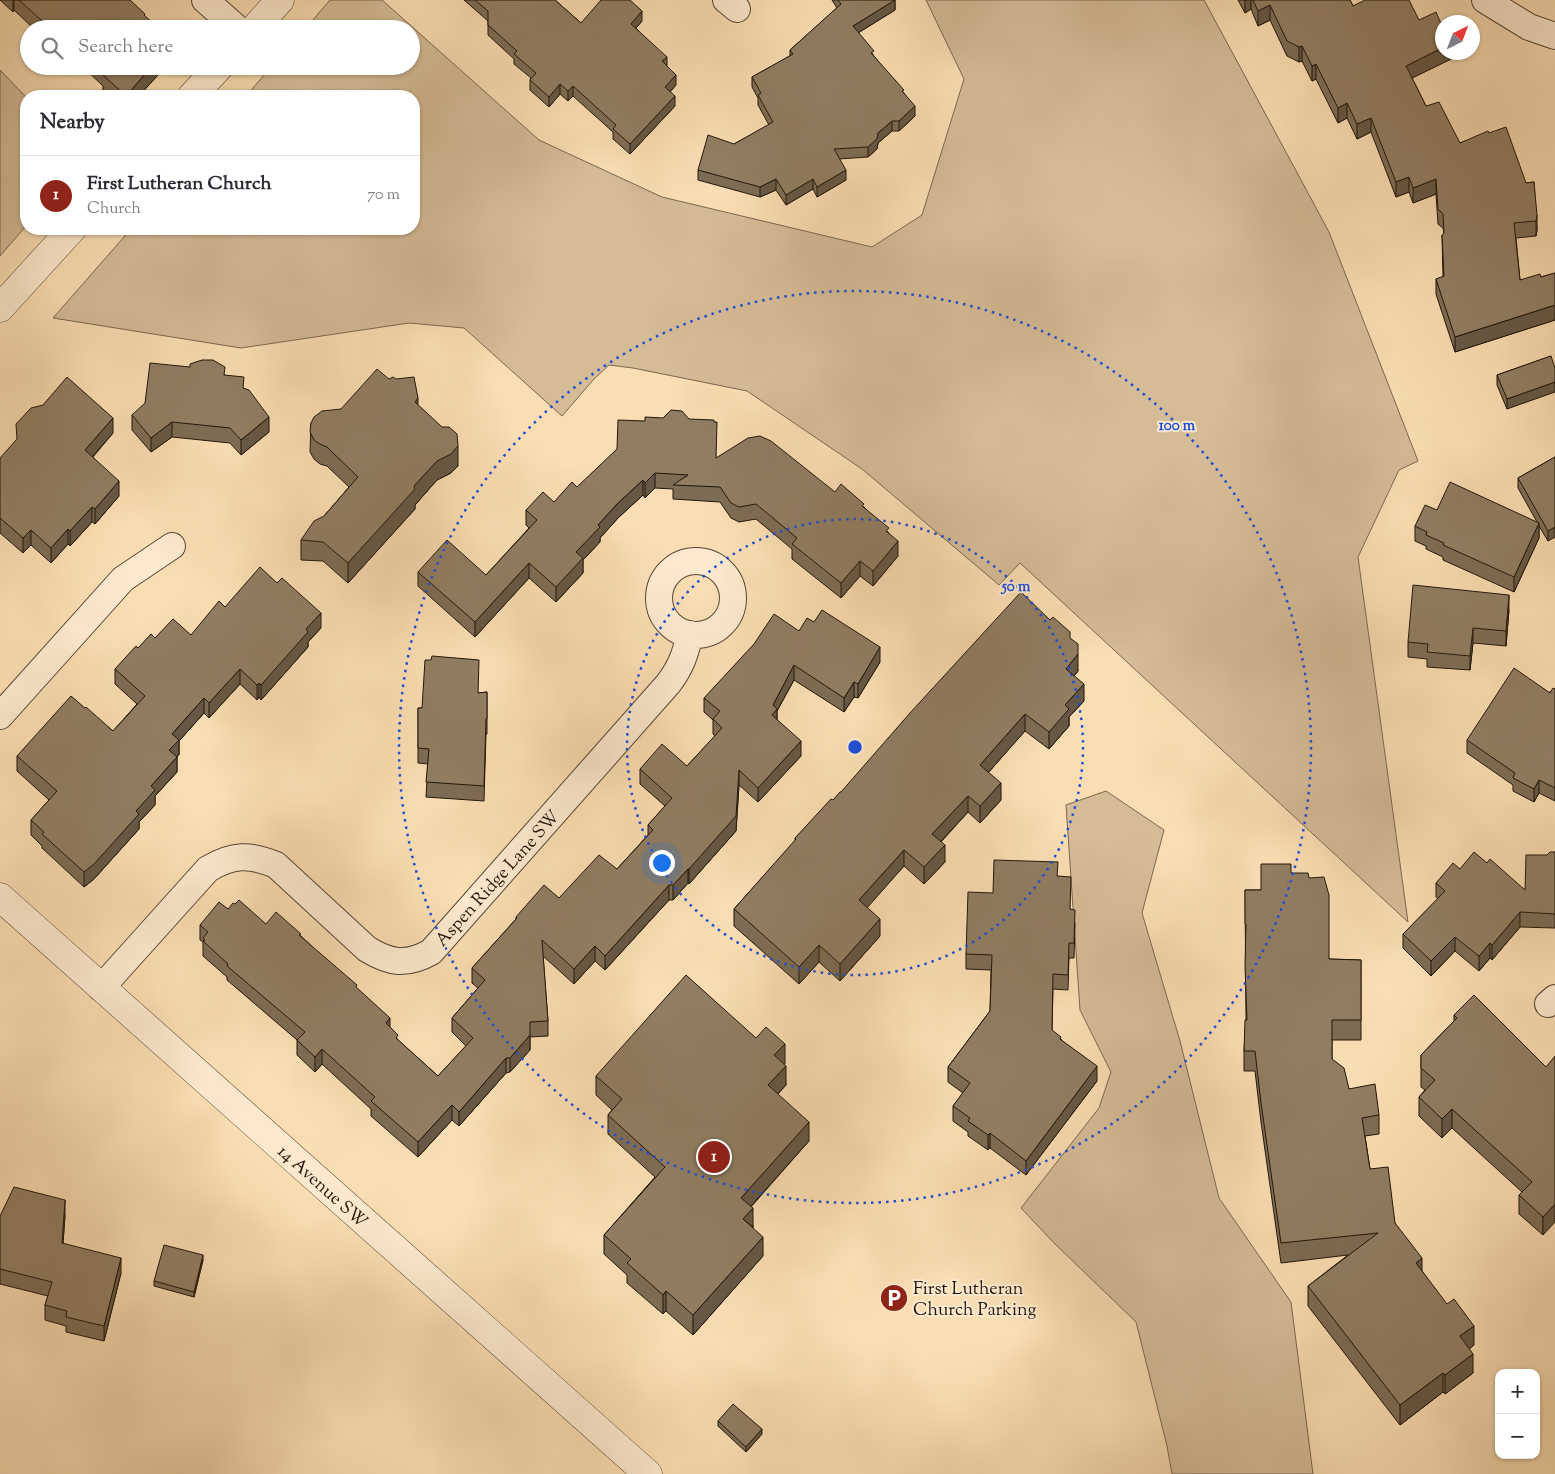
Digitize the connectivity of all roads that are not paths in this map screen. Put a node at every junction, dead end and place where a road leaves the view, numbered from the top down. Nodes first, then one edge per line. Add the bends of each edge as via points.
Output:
1 (206, 0) edge
2 (280, 0) edge
3 (1485, 0) edge
4 (228, 20) edge
5 (262, 20) edge
6 (1555, 36) edge
7 (212, 75) edge
8 (198, 90) edge
9 (67, 235) edge
10 (0, 308) edge
11 (172, 546) dead end
12 (690, 634) dead end
13 (0, 716) edge
14 (0, 897) edge
15 (101, 988) junction
16 (648, 1474) edge

1 - 4 street
2 - 5 street
3 - 6 street via 1529,27
7 - 8 street
9 - 10 street
11 - 13 street via 123,579
12 - 15 street, Aspen Ridge Lane SW via 685,656 668,684 431,952 408,961 379,957 276,865 247,856 220,862 208,869
14 - 15 street, 14 Avenue SW
15 - 16 street, 14 Avenue SW

